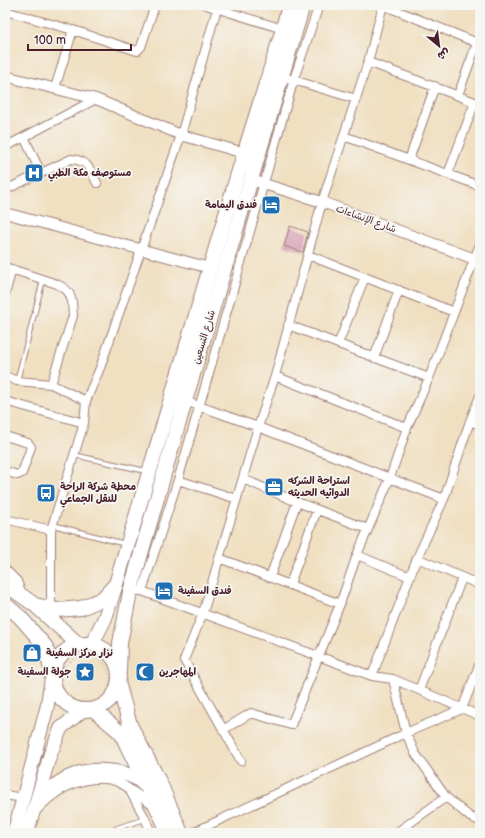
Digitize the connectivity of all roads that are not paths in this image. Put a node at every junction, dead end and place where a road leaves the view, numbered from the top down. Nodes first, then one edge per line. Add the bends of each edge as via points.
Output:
1 (156, 5) edge
2 (206, 5) edge
3 (289, 5) edge
4 (303, 5) edge
5 (319, 5) edge
6 (383, 5) edge
7 (218, 7) edge
8 (5, 11) edge
9 (283, 29) junction
10 (73, 30) junction
11 (478, 43) edge
12 (368, 62) junction
13 (5, 76) edge
14 (288, 78) junction
15 (435, 86) junction
16 (55, 88) junction
17 (458, 95) junction
18 (96, 99) junction
19 (356, 99) junction
20 (478, 103) edge
21 (181, 135) junction
22 (344, 136) junction
23 (24, 137) junction
24 (5, 147) edge
25 (244, 153) junction
26 (409, 160) junction
27 (41, 173) junction
28 (448, 174) junction
29 (237, 177) junction
30 (257, 181) junction
31 (97, 183) dead end
32 (480, 186) edge
33 (5, 190) edge
34 (322, 202) junction
35 (5, 213) edge
36 (480, 244) edge
37 (142, 250) junction
38 (308, 255) junction
39 (477, 260) edge
40 (8, 268) edge
41 (210, 268) junction
42 (365, 277) junction
43 (43, 280) junction
44 (399, 290) junction
45 (5, 294) edge
46 (454, 312) junction
47 (288, 325) junction
48 (338, 344) junction
49 (374, 358) junction
50 (5, 376) edge
51 (274, 376) junction
52 (429, 378) junction
53 (18, 380) junction
54 (51, 384) junction
55 (480, 396) edge
56 (5, 401) edge
57 (86, 401) junction
58 (185, 401) junction
59 (200, 405) junction
60 (470, 421) junction
61 (84, 423) junction
62 (480, 425) edge
63 (258, 427) junction
64 (407, 428) junction
65 (5, 436) edge
66 (74, 455) junction
67 (5, 471) edge
68 (150, 471) junction
69 (390, 478) junction
70 (243, 479) junction
71 (178, 480) junction
72 (237, 499) junction
73 (444, 499) junction
74 (297, 502) junction
75 (317, 510) junction
76 (5, 519) edge
77 (52, 528) junction
78 (368, 529) junction
79 (128, 544) junction
80 (357, 555) junction
81 (219, 558) junction
82 (417, 558) junction
83 (5, 569) edge
84 (270, 577) junction
85 (410, 577) junction
86 (462, 578) junction
87 (5, 584) edge
88 (116, 584) junction
89 (290, 584) junction
90 (480, 585) edge
91 (136, 591) junction
92 (29, 601) junction
93 (5, 604) edge
94 (340, 604) junction
95 (51, 609) junction
96 (203, 613) junction
97 (85, 644) junction
98 (318, 657) junction
99 (480, 662) edge
100 (52, 675) junction
101 (372, 676) junction
102 (119, 679) junction
103 (393, 679) junction
104 (419, 690) junction
105 (93, 706) junction
106 (462, 709) junction
107 (480, 716) edge
108 (223, 730) junction
109 (406, 733) junction
110 (241, 761) dead end
111 (147, 787) junction
112 (129, 790) junction
113 (5, 795) edge
114 (446, 797) junction
115 (22, 798) junction
116 (38, 799) junction
117 (157, 808) junction
118 (32, 816) junction
119 (145, 818) junction
120 (480, 821) edge
121 (14, 833) edge
122 (27, 833) edge
123 (110, 833) edge
124 (151, 833) edge
125 (169, 833) edge
126 (181, 833) edge
127 (192, 833) edge
128 (396, 833) edge

1 - 10 street via 141,47 137,51
2 - 7 street
3 - 9 highway, شارع التسعين
4 - 14 highway, شارع التسعين
5 - 14 street
6 - 11 street
6 - 12 street
7 - 9 street
7 - 21 street
8 - 10 street
9 - 25 highway, شارع التسعين
10 - 16 street
11 - 17 street
12 - 15 street
12 - 19 street
13 - 16 street
14 - 19 street
14 - 30 highway, شارع التسعين
15 - 17 street
15 - 26 street
16 - 18 street
17 - 20 street
18 - 21 street
18 - 23 street
19 - 22 street
20 - 28 street
21 - 25 street
21 - 37 street
22 - 26 street
22 - 34 street
23 - 24 street
23 - 27 street
25 - 29 highway, شارع التسعين
26 - 28 street
27 - 31 street via 71,159 79,160 86,163
27 - 33 street
28 - 32 street
29 - 30 highway
29 - 41 highway, شارع التسعين
30 - 34 street, شارع الإنشاءات
30 - 58 highway, شارع التسعين
30 - 59 street
34 - 38 street
34 - 39 street, شارع الإنشاءات
35 - 37 street
36 - 39 street
37 - 41 street
37 - 57 street
38 - 42 street
38 - 47 street
39 - 46 street
40 - 43 street
40 - 45 street
41 - 68 highway, شارع التسعين
42 - 44 street
42 - 48 street
43 - 53 lane
43 - 54 street via 64,288 69,294 73,316
44 - 46 street
44 - 49 street
46 - 52 street
47 - 48 street
47 - 51 street
48 - 49 street
49 - 52 street
50 - 53 street
51 - 63 street
51 - 64 street
52 - 64 street
53 - 54 street
54 - 57 street
55 - 60 street
56 - 61 street
57 - 61 street
58 - 59 street
58 - 91 highway, شارع التسعين
59 - 63 street
59 - 71 street
60 - 62 street
60 - 73 street
61 - 66 street
63 - 69 street
63 - 70 street
64 - 69 street
65 - 67 street via 28,443 31,447 20,475
66 - 68 lane
66 - 77 street
68 - 79 highway, شارع التسعين
69 - 73 street
69 - 78 street
70 - 72 street
70 - 74 street
71 - 72 street
71 - 91 street
72 - 81 street
73 - 82 street
74 - 75 street
74 - 84 street
75 - 78 street
75 - 89 street
76 - 77 street
77 - 79 lane
77 - 95 street
78 - 80 street
79 - 88 highway, شارع التسعين
80 - 85 street
80 - 94 street
81 - 84 street
81 - 96 street
82 - 85 street
82 - 86 street
83 - 92 street via 17,581
84 - 89 street
85 - 101 street
86 - 90 street
86 - 104 street
87 - 92 highway
88 - 95 highway via 102,599 81,608
88 - 97 highway, شارع التسعين via 105,618
89 - 94 street
91 - 96 street
91 - 102 highway, شارع التسعين via 120,643
92 - 95 highway
92 - 97 highway
93 - 100 highway via 20,616 46,647
94 - 98 street
96 - 98 street
96 - 108 street via 184,660
97 - 100 highway via 65,651 56,662
97 - 102 highway via 102,647 110,653 116,662
98 - 101 street
98 - 108 street via 291,725 251,713
99 - 106 street
100 - 105 highway via 54,688 60,699 70,707
100 - 115 main road via 48,707
101 - 103 street
102 - 105 highway via 113,698 104,705
102 - 126 highway via 130,725 160,783
103 - 104 street
103 - 109 street
104 - 106 street
105 - 111 highway via 121,733
105 - 116 main road via 61,728 50,755
106 - 107 street
106 - 109 street
108 - 110 street
109 - 114 street via 416,753
109 - 127 street
111 - 116 highway via 136,778 122,773 89,772 63,780
111 - 117 highway
112 - 117 street
112 - 118 street via 117,782 99,779 79,783 50,797
112 - 119 street
113 - 115 street
114 - 120 street via 470,817
114 - 128 street
115 - 121 main road
116 - 118 main road
117 - 125 highway
118 - 122 main road
119 - 123 lane
119 - 124 street

